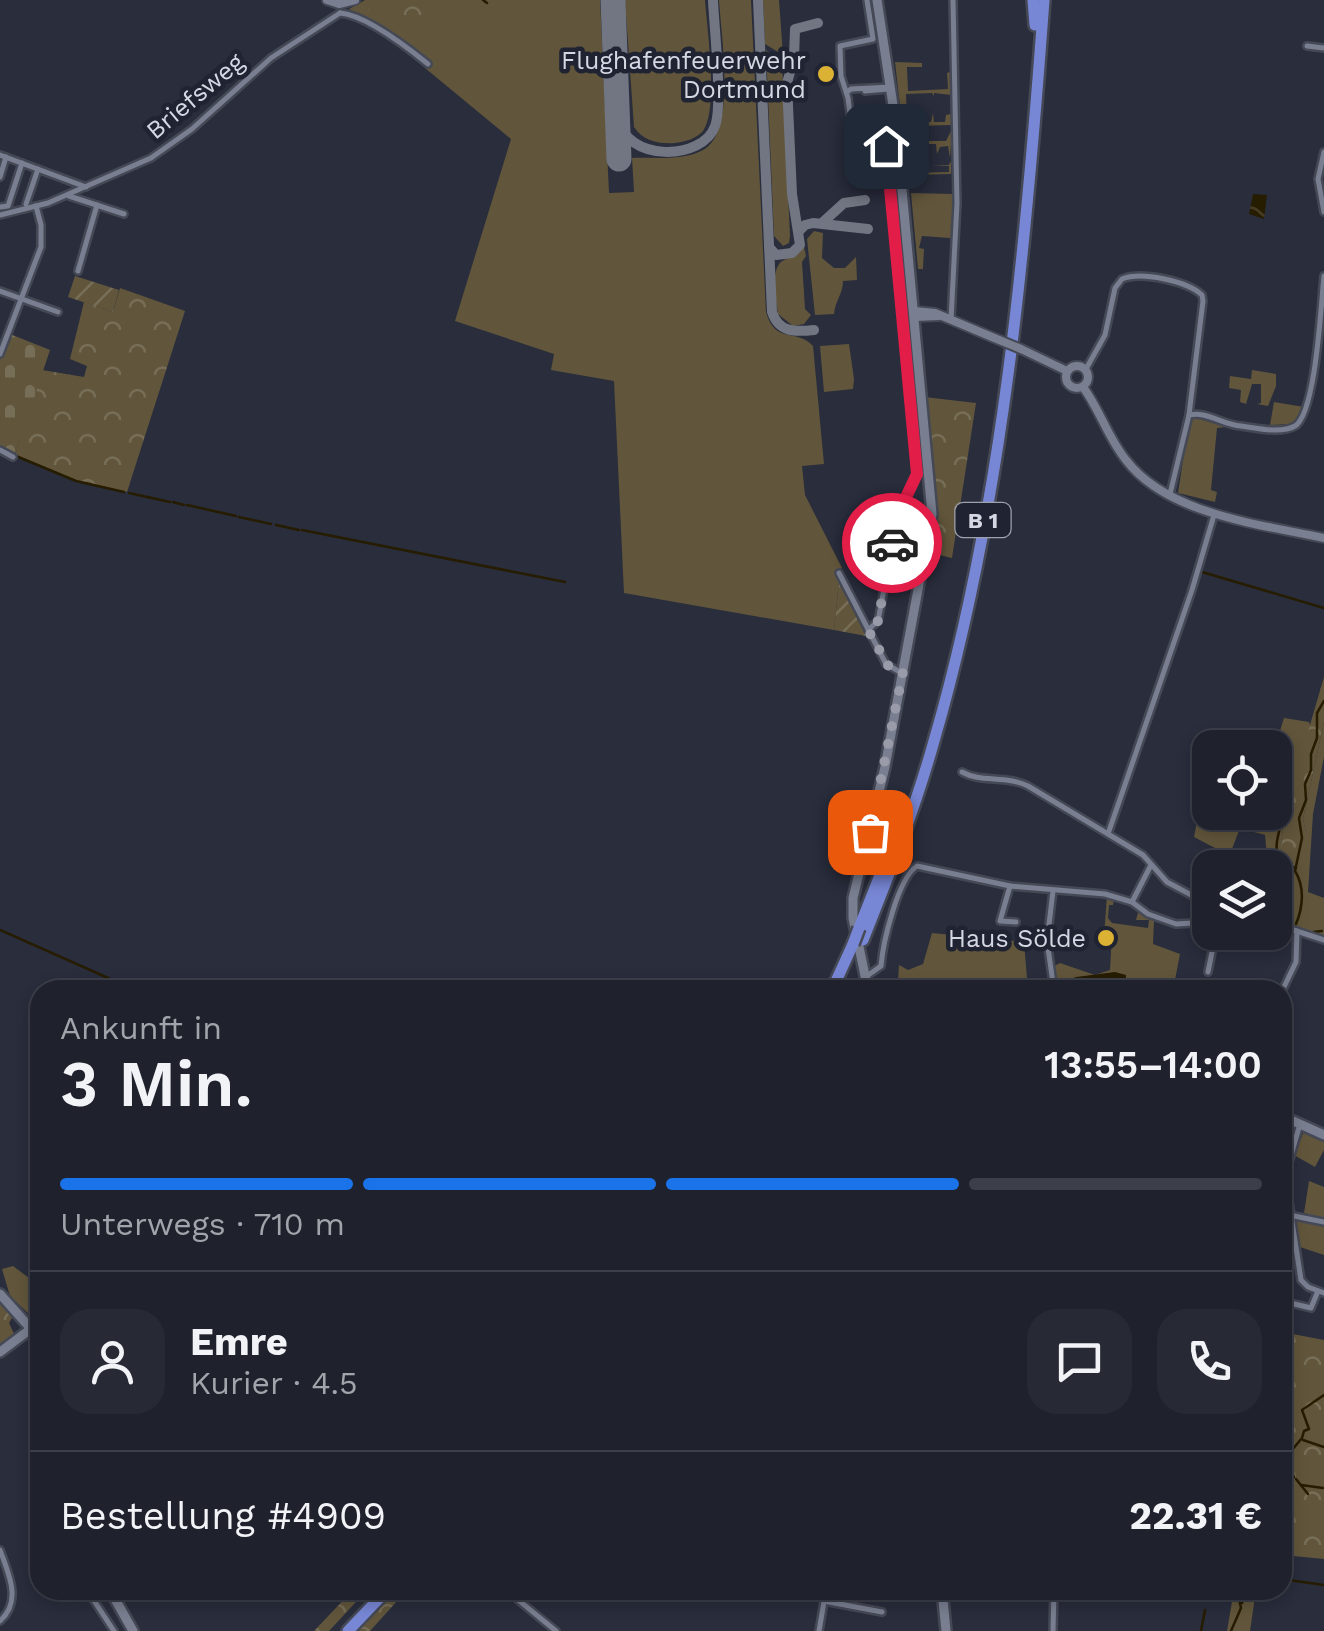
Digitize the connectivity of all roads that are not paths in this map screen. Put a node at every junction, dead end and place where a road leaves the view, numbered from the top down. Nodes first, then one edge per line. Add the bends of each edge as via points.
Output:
1 (327, 0) edge
2 (354, 0) edge
3 (867, 0) edge
4 (877, 0) edge
5 (952, 0) edge
6 (1038, 0) edge
7 (340, 8) junction
8 (1307, 46) dead end
9 (1324, 48) edge
10 (425, 62) dead end
11 (891, 87) junction
12 (846, 92) junction
13 (854, 148) junction
14 (1324, 152) edge
15 (3, 156) edge
16 (888, 160) junction
17 (22, 163) junction
18 (38, 168) junction
19 (0, 177) edge
20 (83, 189) junction
21 (66, 196) junction
22 (84, 200) junction
23 (1323, 203) edge
24 (26, 204) dead end
25 (97, 205) junction
26 (36, 206) junction
27 (0, 207) edge
28 (1324, 212) edge
29 (124, 214) dead end
30 (0, 216) edge
31 (78, 271) dead end
32 (1324, 276) edge
33 (0, 290) edge
34 (21, 298) junction
35 (58, 312) dead end
36 (915, 314) junction
37 (934, 317) junction
38 (950, 320) junction
39 (916, 334) junction
40 (0, 354) edge
41 (1086, 369) junction
42 (1067, 372) junction
43 (1083, 387) junction
44 (1189, 415) junction
45 (0, 450) edge
46 (13, 457) dead end
47 (1169, 496) junction
48 (1214, 512) junction
49 (1324, 538) edge
50 (839, 573) dead end
51 (868, 630) junction
52 (903, 672) junction
53 (962, 772) dead end
54 (1108, 834) junction
55 (1151, 864) junction
56 (1010, 886) junction
57 (1053, 891) junction
58 (1192, 895) edge
59 (1132, 902) junction
60 (1016, 922) dead end
61 (1192, 923) edge
62 (1292, 929) edge
63 (1297, 931) junction
64 (1324, 940) edge
65 (857, 942) junction
66 (1212, 950) edge
67 (1208, 972) dead end
68 (865, 978) joint
69 (840, 980) edge
70 (1053, 980) edge
71 (1288, 980) edge
72 (1292, 1119) edge
73 (1300, 1122) junction
74 (1324, 1135) edge
75 (1292, 1151) edge
76 (1292, 1216) edge
77 (1324, 1222) edge
78 (1292, 1232) edge
79 (1321, 1292) edge
80 (0, 1294) edge
81 (1292, 1304) edge
82 (30, 1320) edge
83 (30, 1330) edge
84 (0, 1352) edge
85 (0, 1550) edge
86 (93, 1600) edge
87 (116, 1600) edge
88 (368, 1600) edge
89 (377, 1600) edge
90 (518, 1600) edge
91 (943, 1600) edge
92 (1054, 1600) edge
93 (824, 1601) joint
94 (882, 1612) dead end
95 (0, 1622) edge
96 (112, 1630) edge
97 (133, 1631) edge
98 (339, 1631) edge
99 (348, 1631) edge
100 (556, 1631) edge
101 (818, 1631) edge
102 (946, 1631) edge
103 (1053, 1631) edge

1 - 7 street
2 - 7 street
3 - 12 street via 874,39 838,48
4 - 11 main road
5 - 38 street via 957,203
6 - 65 highway, B 1 via 1012,270 972,546 923,755
6 - 65 highway, B 1 via 1014,312 971,585 920,790
7 - 10 street
7 - 20 street, Briefsweg via 167,147
8 - 9 street
11 - 12 street
11 - 36 main road
12 - 13 street
13 - 16 street via 886,146
13 - 16 street via 856,163
14 - 23 street via 1318,179
15 - 17 street
15 - 19 street
16 - 51 street via 917,474 898,515 878,621
17 - 18 street
17 - 27 street via 7,208
18 - 20 street
18 - 24 street
20 - 21 street, Briefsweg
20 - 22 street
21 - 22 street
21 - 26 street, Briefsweg
22 - 25 street
23 - 28 street
25 - 29 street
25 - 31 street
26 - 30 street, Briefsweg
26 - 34 street via 40,247
32 - 44 street via 1301,421 1276,429
33 - 34 street
34 - 35 street
34 - 40 street
36 - 37 street
36 - 39 main road
37 - 38 street
37 - 39 street
38 - 42 street, bridge
39 - 52 main road via 932,502
41 - 42 street via 1076,365
41 - 43 street
41 - 44 street via 1105,335 1122,279 1190,286 1202,301
42 - 43 street via 1069,385
43 - 47 street via 1127,462
44 - 47 street
45 - 46 street
47 - 48 street
48 - 49 street
48 - 54 street
50 - 51 street
51 - 52 street via 889,667
52 - 68 main road via 853,898
53 - 54 street via 1016,780
54 - 55 street
55 - 58 street
55 - 59 street
56 - 57 street
56 - 60 street via 1000,921
56 - 68 street via 913,867 884,940 881,966
57 - 59 street
57 - 70 street via 1047,941
59 - 61 street via 1176,924
62 - 63 street
63 - 64 street
63 - 71 street
65 - 69 highway, B 1
66 - 67 street
72 - 73 main road
73 - 74 main road
73 - 75 street
76 - 77 street
78 - 79 street via 1300,1277
79 - 81 street via 1311,1308
80 - 82 main road
83 - 84 main road
85 - 95 street via 13,1600
86 - 96 street
87 - 97 main road
88 - 98 highway
89 - 99 highway
90 - 100 street
91 - 102 main road
92 - 103 street
93 - 94 street
93 - 101 street

